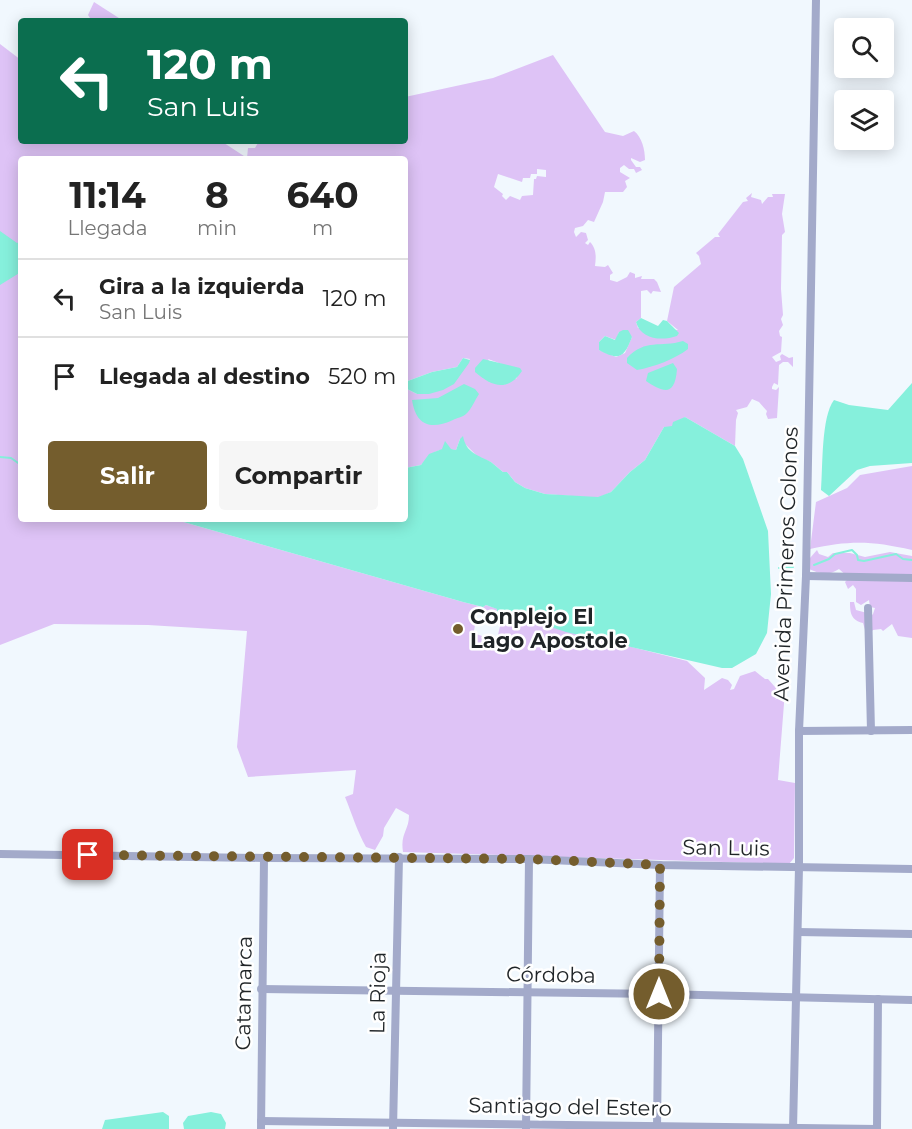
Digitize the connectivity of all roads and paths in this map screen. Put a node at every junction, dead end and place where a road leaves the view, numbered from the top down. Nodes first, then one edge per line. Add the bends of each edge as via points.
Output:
1 (816, 0) edge
2 (806, 576) junction
3 (912, 578) edge
4 (868, 608) dead end
5 (912, 730) edge
6 (799, 731) junction
7 (871, 731) junction
8 (0, 854) edge
9 (264, 858) junction
10 (399, 858) junction
11 (529, 859) junction
12 (660, 865) junction
13 (799, 867) junction
14 (912, 869) edge
15 (798, 932) junction
16 (912, 934) edge
17 (261, 989) junction
18 (396, 991) junction
19 (529, 992) junction
20 (659, 994) junction
21 (796, 997) junction
22 (878, 999) junction
23 (912, 1000) edge
24 (261, 1125) edge
25 (393, 1125) edge
26 (526, 1126) edge
27 (657, 1128) edge
28 (794, 1128) edge
29 (877, 1129) edge

1 - 2 street, Avenida Primeros Colonos
2 - 3 street
2 - 6 street, Avenida Primeros Colonos
4 - 7 street
5 - 7 street
6 - 7 street
6 - 13 street, Avenida Primeros Colonos
8 - 9 street, San Luis
9 - 10 street, San Luis
9 - 17 street, Catamarca
10 - 11 street, San Luis
10 - 18 street, La Rioja
11 - 12 street, San Luis
11 - 19 street
12 - 13 street, San Luis
12 - 20 street
13 - 14 street, San Luis
13 - 15 street, Avenida Primeros Colonos
15 - 16 street
15 - 21 street, Avenida Primeros Colonos
17 - 18 street, Córdoba
17 - 24 street, Catamarca
18 - 19 street, Córdoba
18 - 25 street, La Rioja
19 - 20 street, Córdoba
19 - 26 street
20 - 21 street, Córdoba
20 - 27 street
21 - 22 street, Córdoba
21 - 28 street, Avenida Primeros Colonos
22 - 23 street, Córdoba
22 - 29 street
24 - 25 street, Santiago del Estero
25 - 26 street, Santiago del Estero
26 - 27 street, Santiago del Estero
27 - 28 street, Santiago del Estero
28 - 29 street, Santiago del Estero

